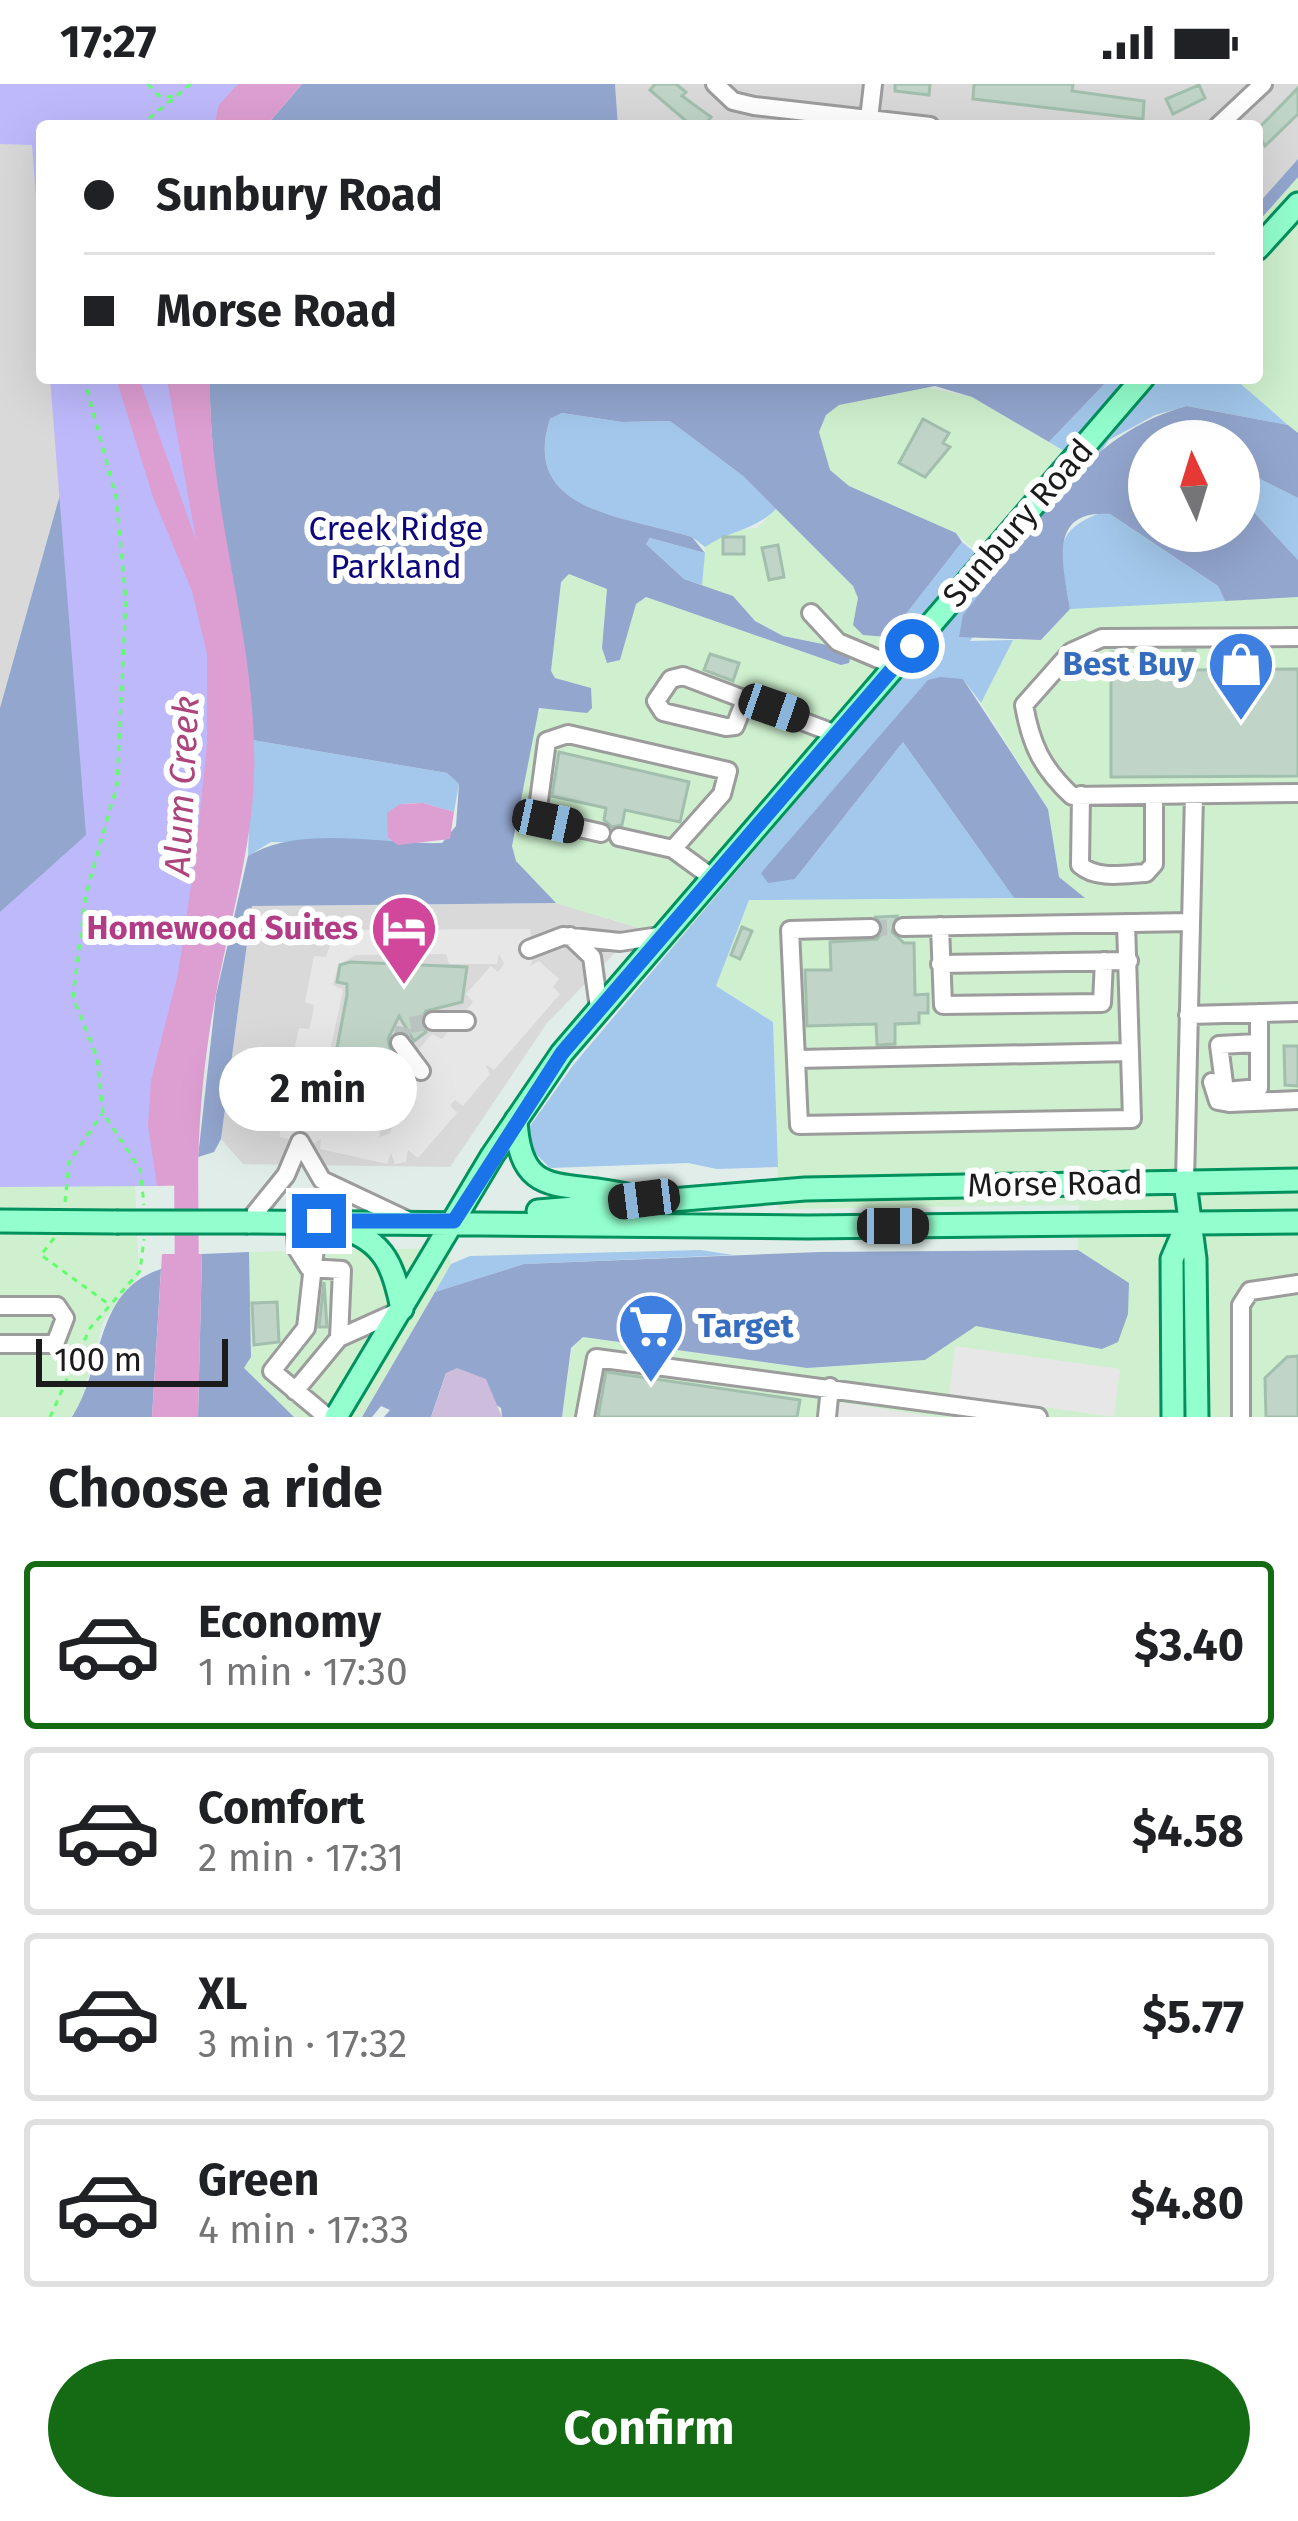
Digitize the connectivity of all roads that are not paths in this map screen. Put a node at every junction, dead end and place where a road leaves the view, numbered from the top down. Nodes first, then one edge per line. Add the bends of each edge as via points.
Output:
1 (715, 84) edge
2 (872, 84) edge
3 (1264, 84) edge
4 (868, 119) junction
5 (877, 120) edge
6 (1225, 120) edge
7 (1295, 213) edge
8 (1263, 242) edge
9 (1138, 384) edge
10 (811, 613) dead end
11 (1298, 637) edge
12 (895, 667) junction
13 (746, 698) junction
14 (836, 734) junction
15 (1298, 793) edge
16 (1081, 795) junction
17 (1154, 795) junction
18 (1194, 795) junction
19 (673, 849) junction
20 (710, 876) junction
21 (1126, 922) junction
22 (1191, 922) junction
23 (940, 926) junction
24 (903, 927) tunnel mouth
25 (871, 928) tunnel mouth
26 (570, 935) junction
27 (659, 936) junction
28 (529, 949) dead end
29 (1104, 961) junction
30 (1129, 961) junction
31 (940, 964) junction
32 (599, 1008) junction
33 (1298, 1012) edge
34 (1259, 1013) junction
35 (1188, 1015) junction
36 (433, 1021) tunnel mouth
37 (466, 1021) dead end
38 (400, 1043) dead end
39 (1257, 1043) junction
40 (1219, 1046) junction
41 (1130, 1052) junction
42 (796, 1059) junction
43 (421, 1071) dead end
44 (1298, 1100) edge
45 (516, 1120) junction
46 (1298, 1180) edge
47 (1185, 1182) junction
48 (644, 1199) junction
49 (0, 1221) edge
50 (319, 1221) junction
51 (409, 1221) junction
52 (454, 1221) junction
53 (248, 1222) junction
54 (295, 1222) junction
55 (1298, 1222) edge
56 (1187, 1224) junction
57 (309, 1268) junction
58 (1298, 1284) edge
59 (0, 1306) edge
60 (402, 1310) junction
61 (339, 1337) junction
62 (0, 1344) edge
63 (830, 1387) junction
64 (295, 1390) junction
65 (1170, 1415) edge
66 (331, 1417) edge
67 (586, 1417) edge
68 (826, 1417) edge
69 (1038, 1417) edge
70 (1196, 1417) edge
71 (1241, 1417) edge

1 - 4 street via 754,106
2 - 4 street
3 - 6 street
4 - 5 street
7 - 8 main road
9 - 12 main road, Sunbury Road
10 - 12 street via 838,642
11 - 16 street via 1102,638 1071,652 1024,705 1046,771
12 - 14 main road, Sunbury Road
13 - 13 street via 683,676 656,701 664,712 727,728
13 - 14 street
14 - 20 main road, Sunbury Road
15 - 18 street
16 - 17 street
16 - 17 street via 1080,865 1115,874 1146,873 1154,864
17 - 18 street
18 - 22 street
19 - 19 street via 722,794 728,770 568,734 547,741 538,808 548,821
19 - 20 street
20 - 27 main road, Sunbury Road
21 - 22 street
21 - 23 street
21 - 30 street
22 - 35 street
23 - 24 street
23 - 31 street
25 - 42 street via 790,930
26 - 27 street via 620,942
26 - 28 street
26 - 32 street via 592,957
27 - 32 main road, Sunbury Road
29 - 30 street
29 - 31 street
29 - 31 street via 1102,1003 943,1005
30 - 41 street
32 - 45 main road, Sunbury Road
33 - 34 street
34 - 35 street
34 - 39 street
35 - 47 street
36 - 37 street
38 - 43 street
39 - 40 street
39 - 40 street via 1259,1088 1225,1091
40 - 44 street via 1210,1047 1218,1101
41 - 42 street
41 - 42 street via 1132,1119 799,1125
45 - 48 main road via 528,1173
45 - 52 main road, Sunbury Road
46 - 47 main road, Morse Road
47 - 48 main road, Morse Road
47 - 56 main road
48 - 52 main road, Morse Road
49 - 53 main road, Morse Road, bridge
50 - 51 main road, Morse Road
50 - 54 main road, Morse Road
50 - 57 street via 319,1250
50 - 60 main road via 364,1235 386,1253
51 - 52 main road, Morse Road
51 - 53 street via 322,1180 300,1142 286,1175
52 - 56 main road, Morse Road
52 - 60 main road, Sunbury Road
53 - 54 main road, Morse Road
54 - 57 street
55 - 56 main road, Morse Road
56 - 65 main road via 1172,1259
56 - 70 main road via 1196,1258
57 - 61 street via 342,1270
57 - 64 street via 305,1328 272,1371
58 - 71 street via 1250,1291 1240,1305
59 - 62 street via 57,1306 65,1318 55,1344
60 - 61 street
60 - 66 main road, Sunbury Road
61 - 64 street
63 - 67 street via 596,1358
63 - 68 street
63 - 69 street
64 - 66 street

